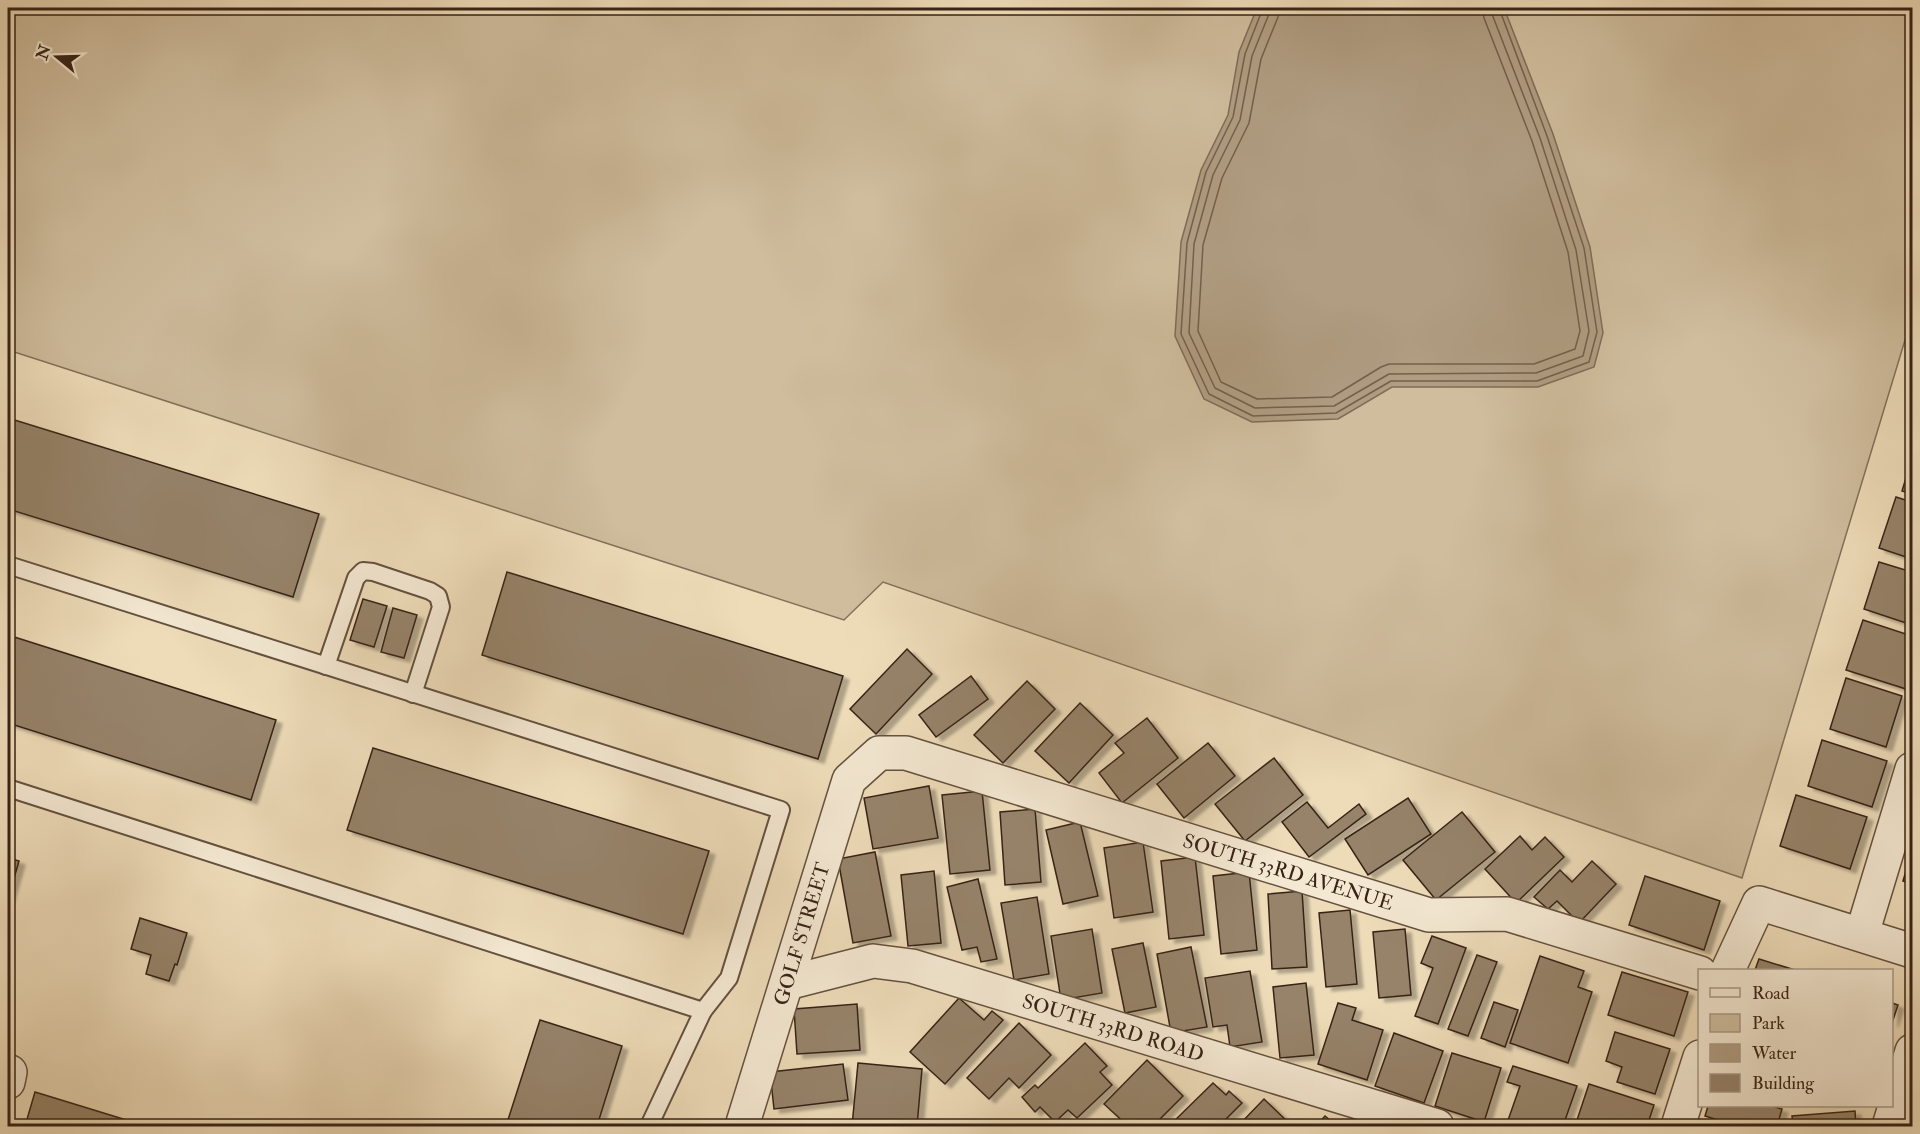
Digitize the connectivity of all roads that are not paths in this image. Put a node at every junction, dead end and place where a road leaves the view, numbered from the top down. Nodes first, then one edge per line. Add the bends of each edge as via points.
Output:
1 (8, 565) edge
2 (326, 666) junction
3 (413, 694) junction
4 (879, 753) joint
5 (1912, 769) edge
6 (8, 788) edge
7 (1862, 934) junction
8 (1912, 951) edge
9 (1728, 969) edge
10 (1698, 972) edge
11 (787, 983) junction
12 (703, 1011) junction
13 (1912, 1051) edge
14 (1698, 1063) edge
15 (649, 1126) edge
16 (742, 1126) edge
17 (1437, 1126) edge
18 (1678, 1126) edge
19 (1889, 1126) edge

1 - 2 lane
2 - 3 lane
2 - 3 lane via 356,578 363,571 373,572 438,596 441,607
3 - 12 lane via 781,810 729,978
4 - 10 street, SOUTH 33RD AVENUE via 906,753 1429,915 1507,914
4 - 11 street, GOLF STREET via 849,780
5 - 7 street
6 - 12 lane
7 - 8 street
7 - 9 street via 1759,903
11 - 16 street, GOLF STREET
11 - 17 street, SOUTH 33RD ROAD via 873,961 912,966
12 - 15 lane
13 - 19 street
14 - 18 street

